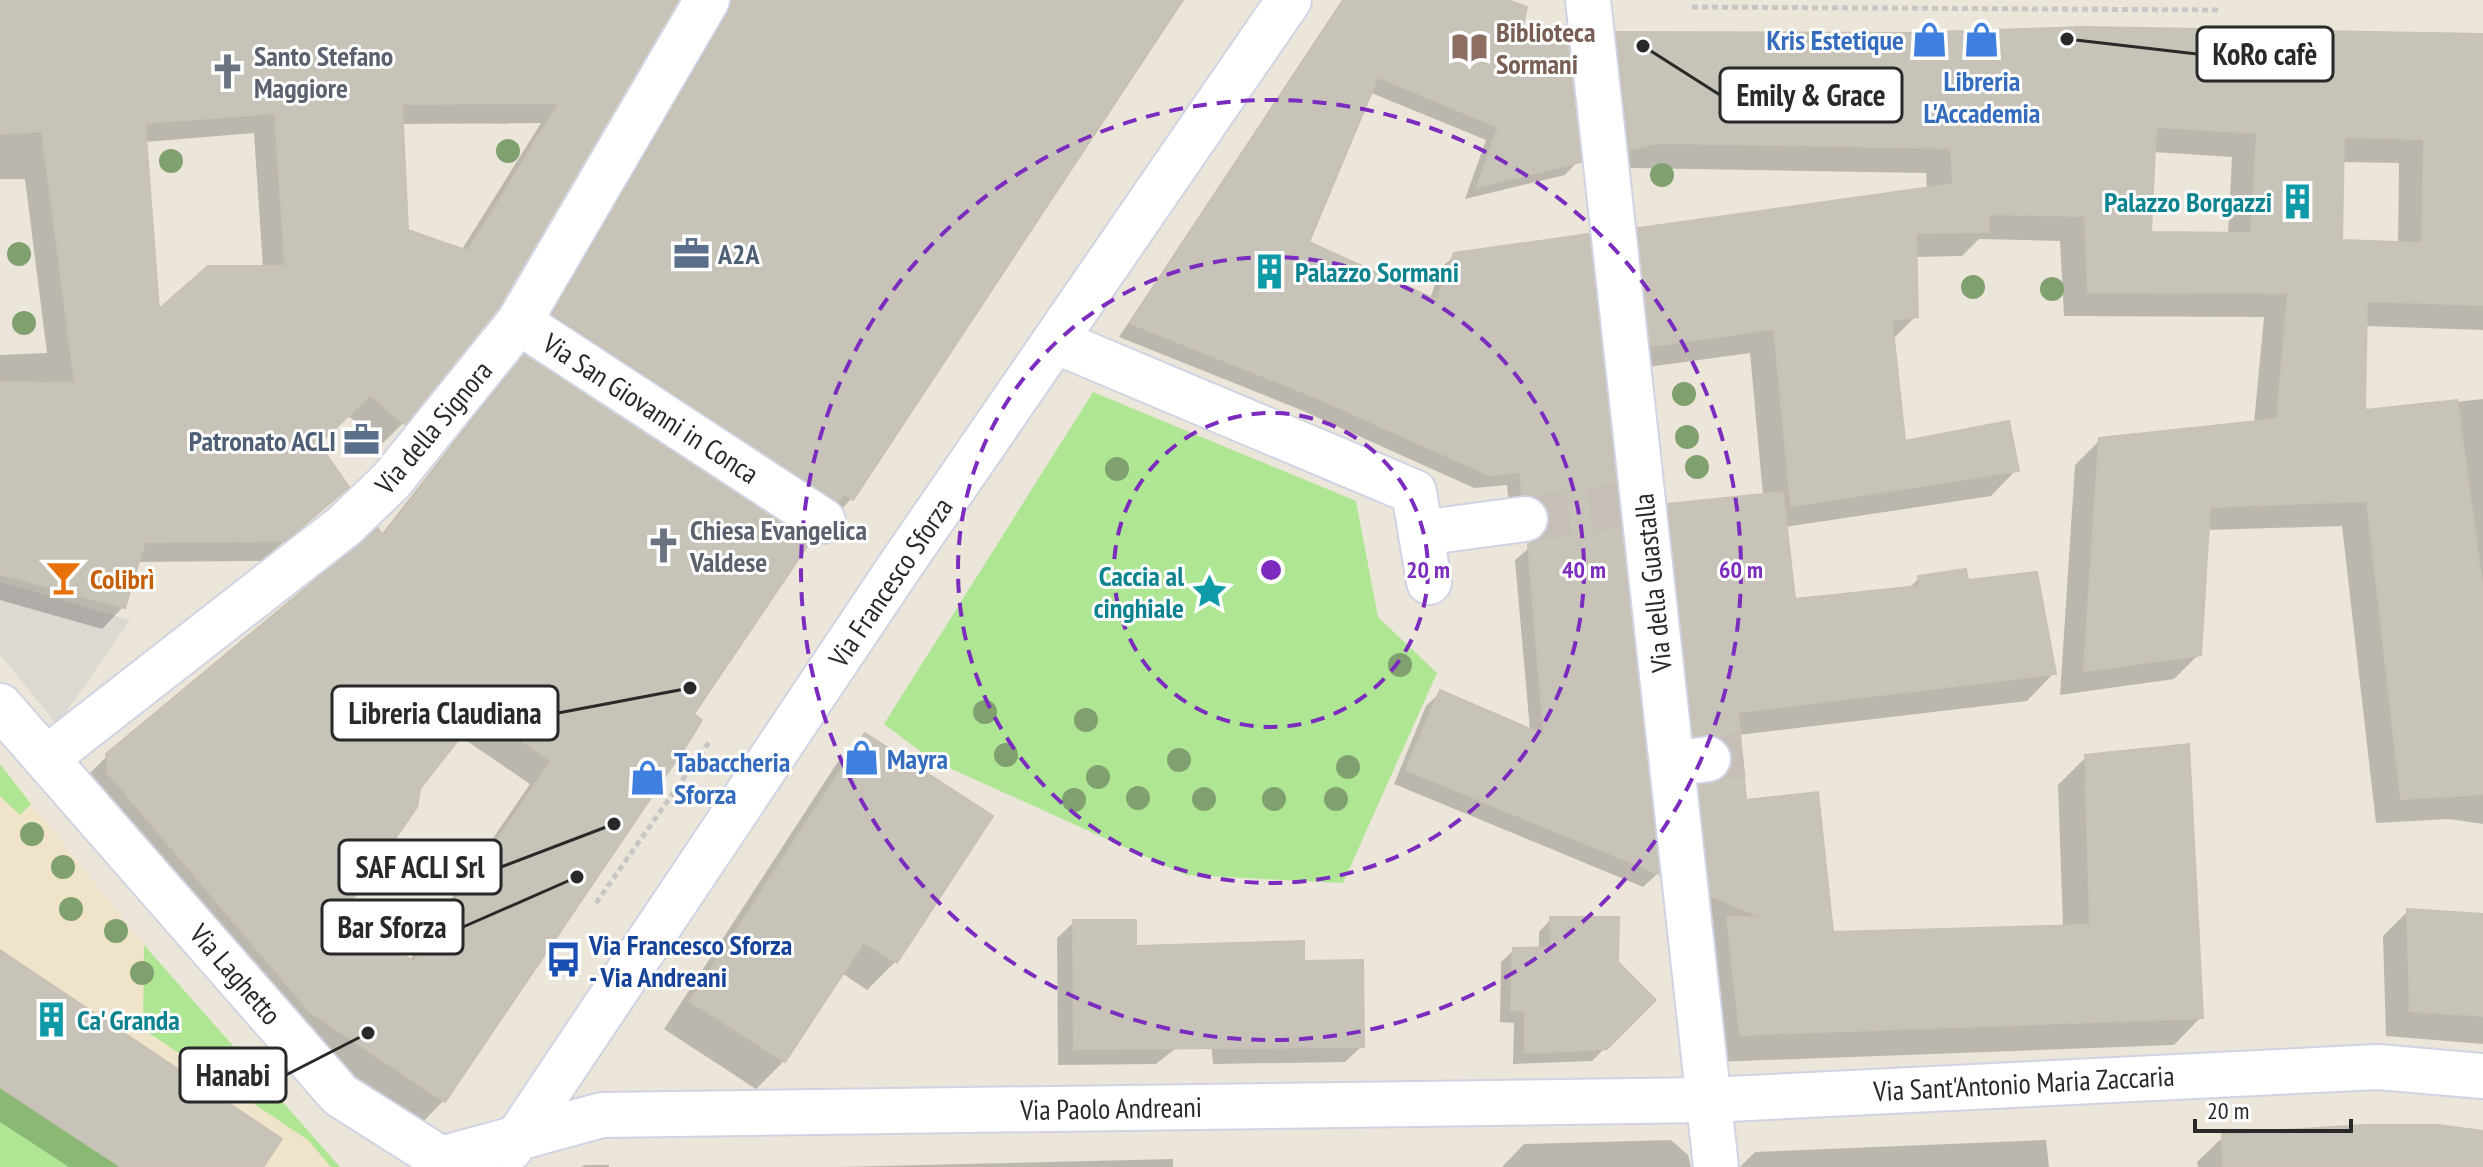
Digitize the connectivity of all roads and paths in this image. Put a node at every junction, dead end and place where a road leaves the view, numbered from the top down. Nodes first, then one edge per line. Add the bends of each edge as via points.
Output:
1 (707, 0) edge
2 (1289, 0) edge
3 (1588, 0) edge
4 (1692, 7) dead end
5 (2222, 10) dead end
6 (519, 322) junction
7 (1055, 341) junction
8 (1525, 519) tunnel mouth
9 (823, 521) dead end
10 (1421, 533) junction
11 (1429, 582) dead end
12 (0, 706) edge
13 (709, 742) dead end
14 (48, 757) junction
15 (596, 903) dead end
16 (2483, 1076) edge
17 (1708, 1100) junction
18 (507, 1153) edge
19 (1716, 1167) edge

1 - 6 street, Via della Signora
2 - 7 street, Via Francesco Sforza
3 - 17 street, Via della Guastalla via 1633,504 1690,762
4 - 5 path
6 - 9 street, Via San Giovanni in Conca
6 - 14 street, Via della Signora via 391,481 344,526
7 - 10 street via 1414,492
7 - 18 street, Via Francesco Sforza
8 - 10 street
10 - 11 street
12 - 14 street, Via Laghetto
13 - 15 path
14 - 18 street, Via Laghetto via 340,1095 441,1159
16 - 17 street, Via Sant'Antonio Maria Zaccaria via 2378,1067
17 - 18 street, Via Paolo Andreani via 602,1115
17 - 19 street, Via della Guastalla

